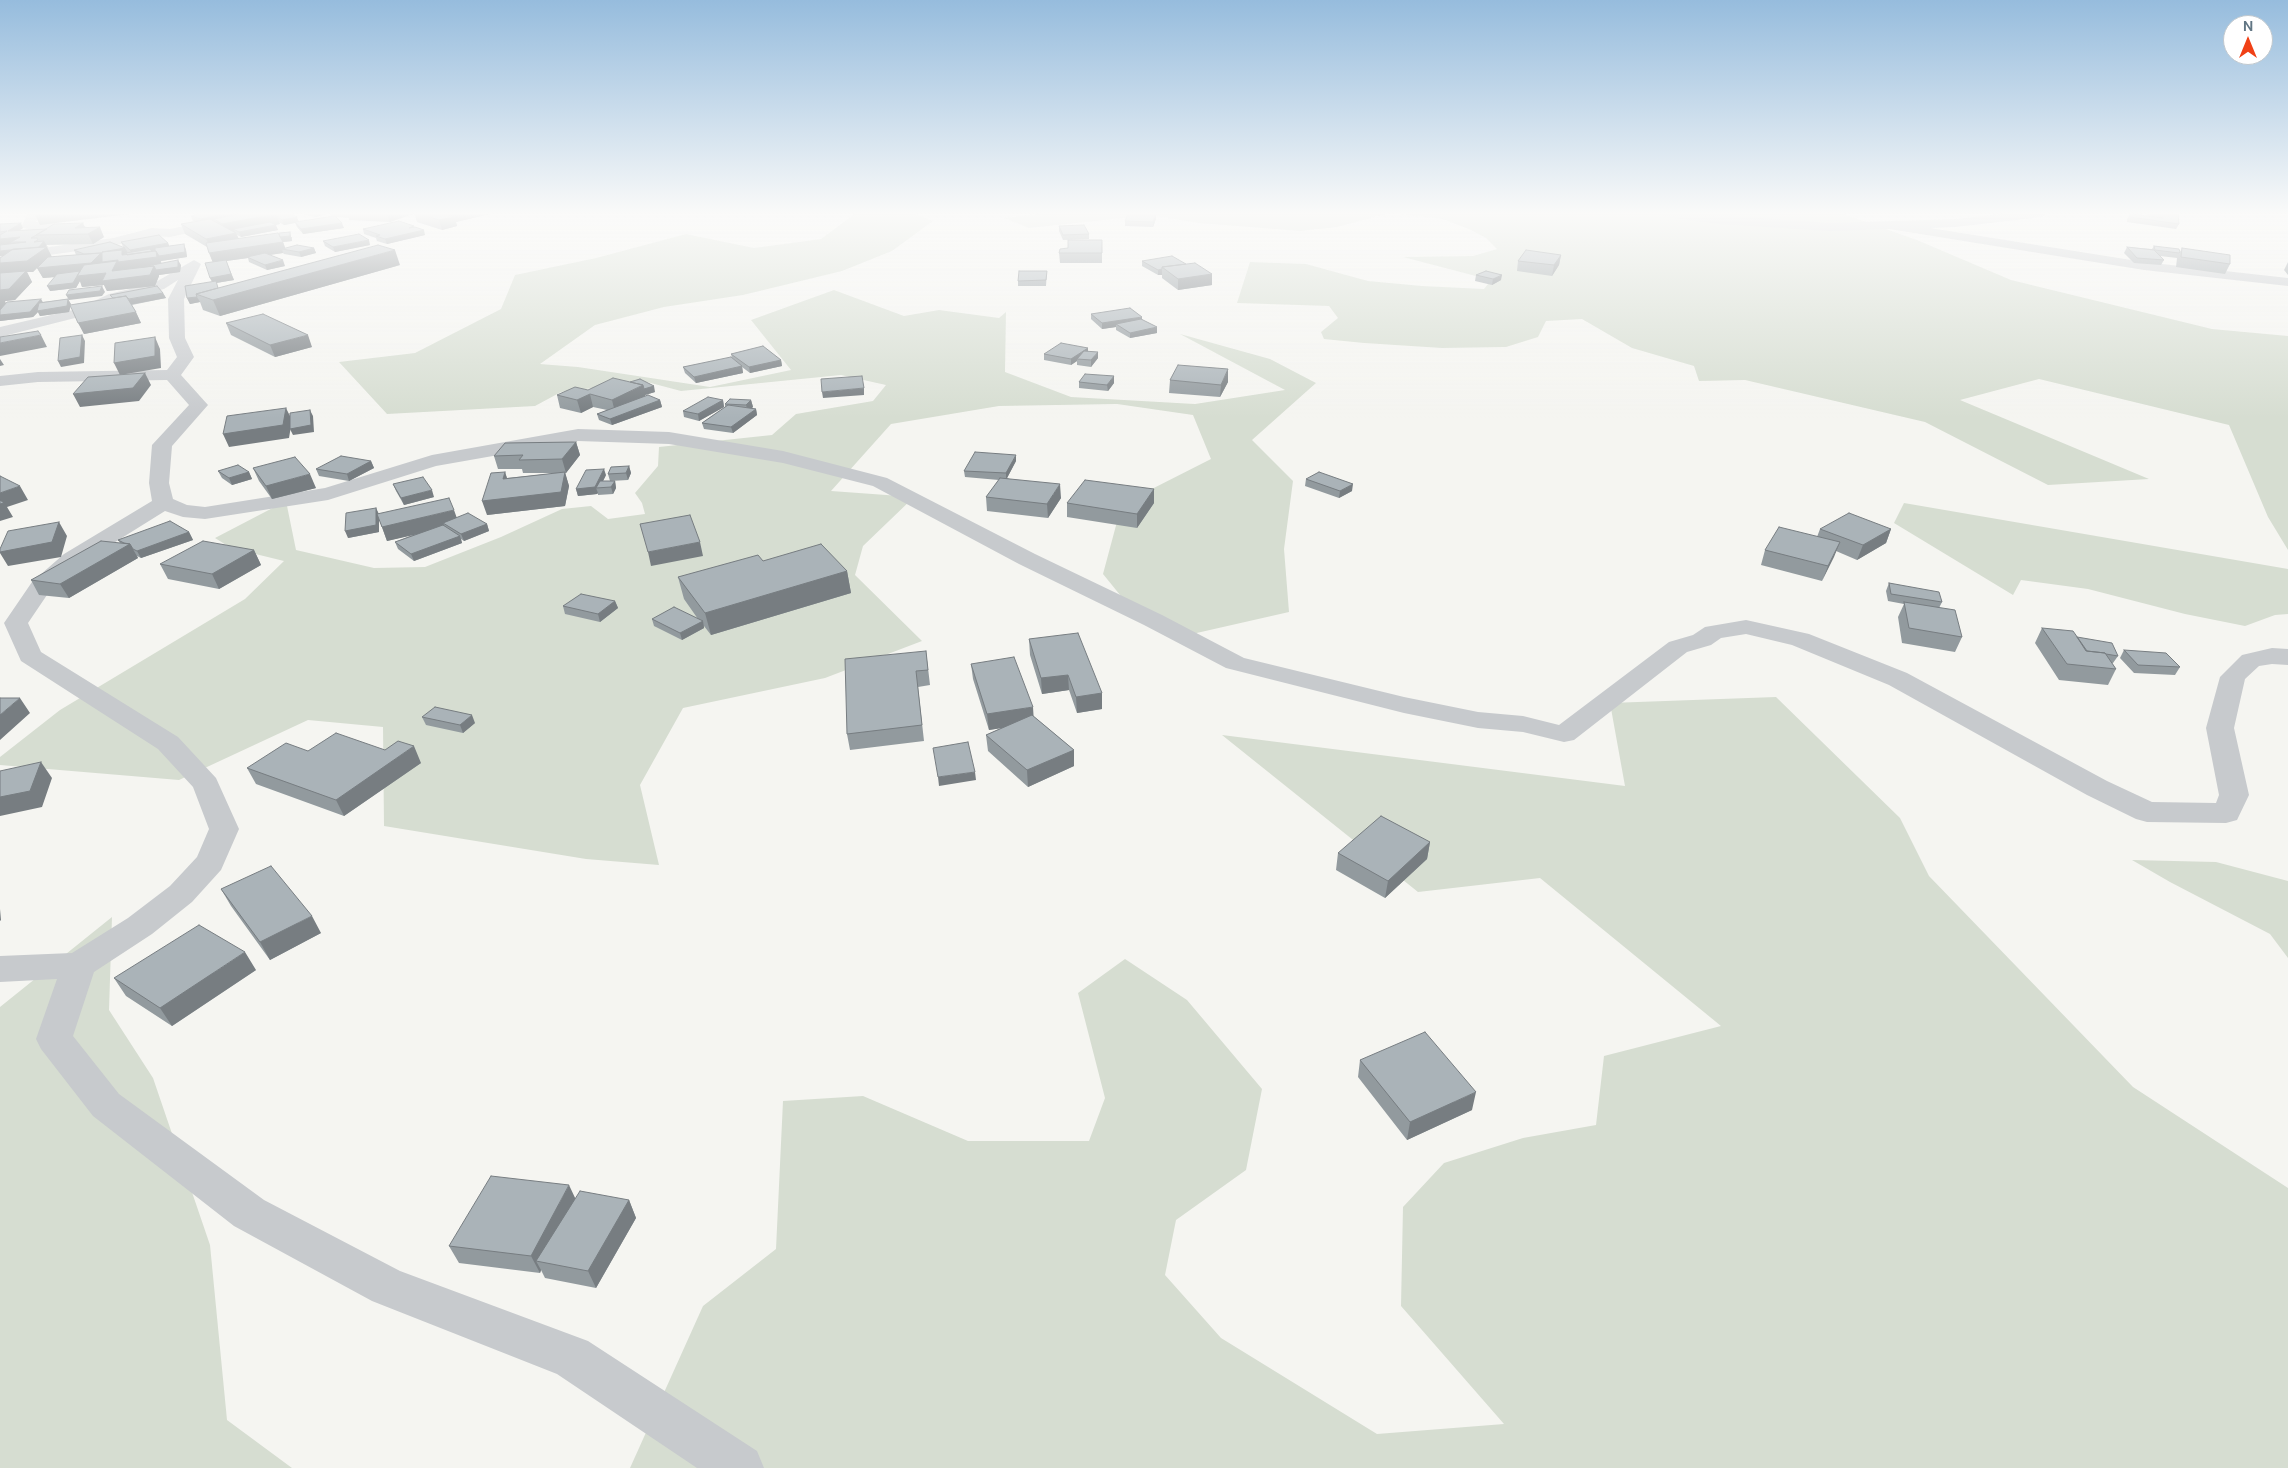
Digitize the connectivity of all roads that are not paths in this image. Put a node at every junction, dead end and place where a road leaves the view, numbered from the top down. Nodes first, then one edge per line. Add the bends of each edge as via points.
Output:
1 (163, 282) edge
2 (184, 282) edge
3 (0, 332) edge
4 (172, 375) junction
5 (0, 381) edge
6 (163, 504) junction
7 (2288, 657) edge
8 (78, 964) junction
9 (0, 969) edge
10 (740, 1468) edge

1 - 3 street via 158,286 114,297 82,312
2 - 4 street via 176,299 178,338 186,357
4 - 5 street via 38,377
4 - 6 street via 199,405 162,445 159,483
6 - 7 street via 204,513 328,494 432,461 578,435 669,438 783,457 880,482 1235,662 1404,705 1478,720 1523,724 1564,734 1678,647 1702,640 1714,632 1746,627 1800,639 1898,679 2147,812 2226,813 2234,794 2220,728 2233,677 2251,660
6 - 8 street via 72,559 40,587 16,623 30,656 168,743 206,784 224,829 210,862 181,894 140,926
8 - 9 street
8 - 10 street via 54,1040 106,1105 249,1213 387,1287 572,1357

